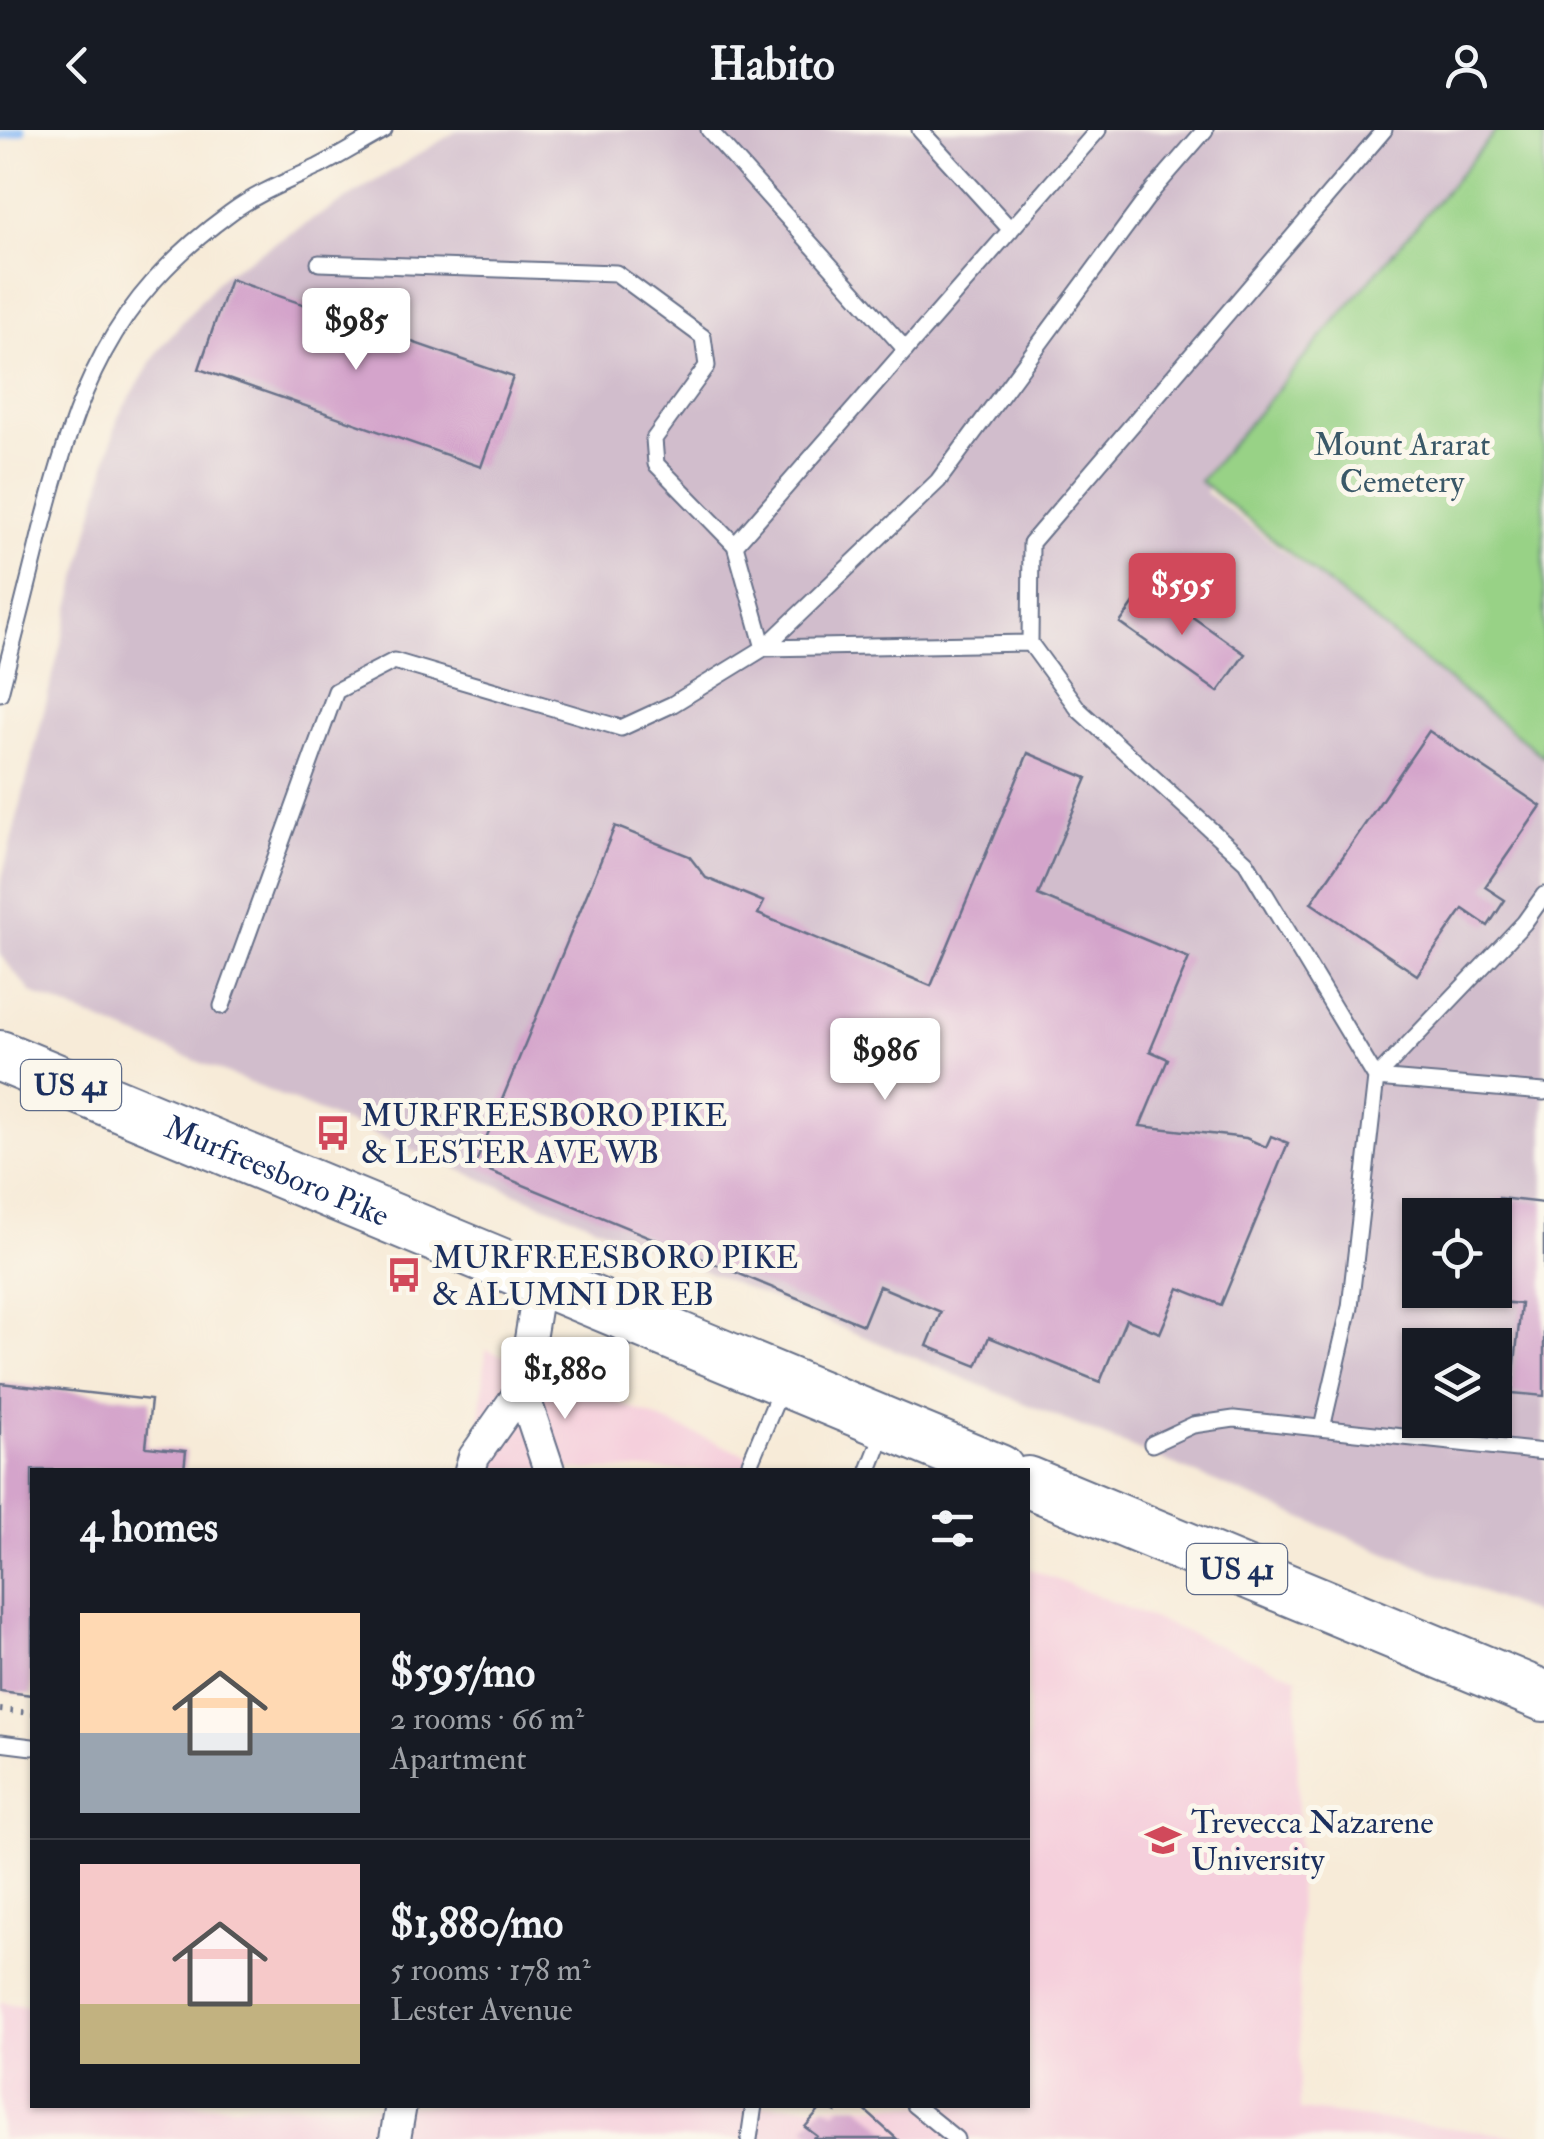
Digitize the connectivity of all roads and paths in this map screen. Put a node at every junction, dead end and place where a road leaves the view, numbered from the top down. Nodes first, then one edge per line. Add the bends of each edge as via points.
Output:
1 (384, 130) edge
2 (709, 130) edge
3 (920, 130) edge
4 (1098, 130) edge
5 (1206, 130) edge
6 (1384, 130) edge
7 (1011, 230) junction
8 (319, 264) dead end
9 (906, 350) junction
10 (735, 544) junction
11 (1030, 643) junction
12 (764, 648) junction
13 (0, 693) edge
14 (1544, 896) edge
15 (222, 1006) dead end
16 (0, 1056) edge
17 (1376, 1078) junction
18 (1544, 1092) edge
19 (540, 1278) junction
20 (785, 1381) junction
21 (522, 1389) junction
22 (887, 1424) junction
23 (1322, 1428) junction
24 (1152, 1444) dead end
25 (1544, 1452) edge
26 (471, 1468) edge
27 (547, 1468) edge
28 (748, 1468) edge
29 (870, 1468) edge
30 (994, 1468) edge
31 (1030, 1483) edge
32 (1544, 1696) edge
33 (0, 1710) edge
34 (30, 1713) edge
35 (0, 1744) edge
36 (30, 1747) edge
37 (400, 2108) edge
38 (754, 2108) edge
39 (918, 2108) edge
40 (396, 2139) edge
41 (749, 2139) edge
42 (956, 2139) edge

1 - 13 lane via 234,211 195,240 129,312 80,396 64,442
2 - 9 lane
3 - 7 lane
4 - 7 lane
5 - 12 lane via 1152,190 938,481
6 - 11 lane via 1031,543
7 - 9 lane
8 - 10 lane via 616,273 703,338 707,366 654,439 656,464
9 - 10 lane
10 - 12 lane
11 - 12 lane
11 - 17 lane via 1079,710 1246,862
12 - 15 lane via 621,728 394,660 336,692
14 - 17 lane
16 - 19 main road, Murfreesboro Pike / US 41
17 - 18 lane
17 - 23 lane via 1350,1306
19 - 20 main road, Murfreesboro Pike / US 41
19 - 21 street
20 - 22 main road, Murfreesboro Pike / US 41
20 - 28 lane
21 - 26 street
21 - 27 street
22 - 29 lane
22 - 30 main road, Murfreesboro Pike / US 41
23 - 24 lane via 1234,1419 1192,1425
23 - 25 lane
31 - 32 main road, US 41
33 - 34 path
35 - 36 lane
37 - 40 street
38 - 41 lane
39 - 42 lane

